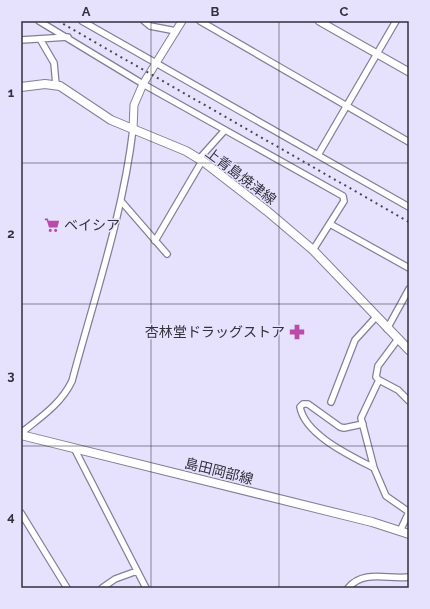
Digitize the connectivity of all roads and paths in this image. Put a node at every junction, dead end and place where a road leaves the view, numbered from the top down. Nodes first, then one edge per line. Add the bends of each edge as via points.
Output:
1 (39, 21) edge
2 (82, 21) edge
3 (144, 21) edge
4 (182, 21) edge
5 (200, 21) edge
6 (319, 21) edge
7 (396, 21) edge
8 (176, 31) junction
9 (68, 37) junction
10 (40, 39) junction
11 (21, 40) edge
12 (376, 54) junction
13 (157, 64) junction
14 (409, 72) edge
15 (143, 84) junction
16 (56, 85) junction
17 (21, 87) edge
18 (346, 106) junction
19 (133, 129) junction
20 (225, 130) junction
21 (409, 142) edge
22 (318, 155) junction
23 (201, 160) junction
24 (121, 201) junction
25 (409, 207) edge
26 (330, 224) junction
27 (155, 241) junction
28 (313, 250) junction
29 (166, 254) dead end
30 (409, 268) edge
31 (409, 289) edge
32 (376, 317) junction
33 (387, 328) junction
34 (398, 339) junction
35 (409, 350) edge
36 (379, 380) junction
37 (409, 401) edge
38 (331, 402) dead end
39 (363, 424) junction
40 (21, 434) edge
41 (74, 448) junction
42 (374, 468) junction
43 (409, 512) edge
44 (21, 513) edge
45 (400, 531) junction
46 (409, 534) edge
47 (137, 571) junction
48 (409, 577) edge
49 (67, 588) edge
50 (102, 588) edge
51 (146, 588) edge
52 (348, 588) edge

1 - 9 street
2 - 13 street
3 - 8 street via 150,26
4 - 8 street
5 - 18 street
6 - 12 street
7 - 12 street
8 - 13 street
9 - 10 street
9 - 15 street
10 - 11 street
10 - 16 street via 54,63
12 - 14 street
12 - 18 street
13 - 15 street
13 - 22 street
15 - 19 street via 134,105
15 - 20 street
16 - 17 main road, 上青島焼津線
16 - 19 main road, 上青島焼津線 via 66,89 101,114
18 - 21 street
18 - 22 street
19 - 23 main road, 上青島焼津線
19 - 24 street
20 - 23 street
20 - 26 street via 343,196 344,201
22 - 25 street
23 - 27 street
23 - 28 main road, 上青島焼津線
24 - 27 street
24 - 40 street via 72,381 58,403
26 - 28 street
26 - 30 street
27 - 29 street
28 - 32 main road, 上青島焼津線
31 - 33 street
32 - 33 main road, 上青島焼津線
32 - 38 street via 355,340
33 - 34 main road, 上青島焼津線
34 - 35 main road, 上青島焼津線
34 - 36 street via 378,366 376,372
36 - 37 street via 398,390
36 - 39 street via 361,418
39 - 42 street
39 - 42 street via 340,428 308,404 300,407 313,430 330,444
40 - 41 main road, 島田岡部線
41 - 45 main road, 島田岡部線
41 - 47 street
42 - 43 street via 386,496
43 - 45 street
44 - 49 street
45 - 46 main road, 島田岡部線
47 - 50 street via 115,579
47 - 51 street
48 - 52 street via 396,579 368,576 357,580

